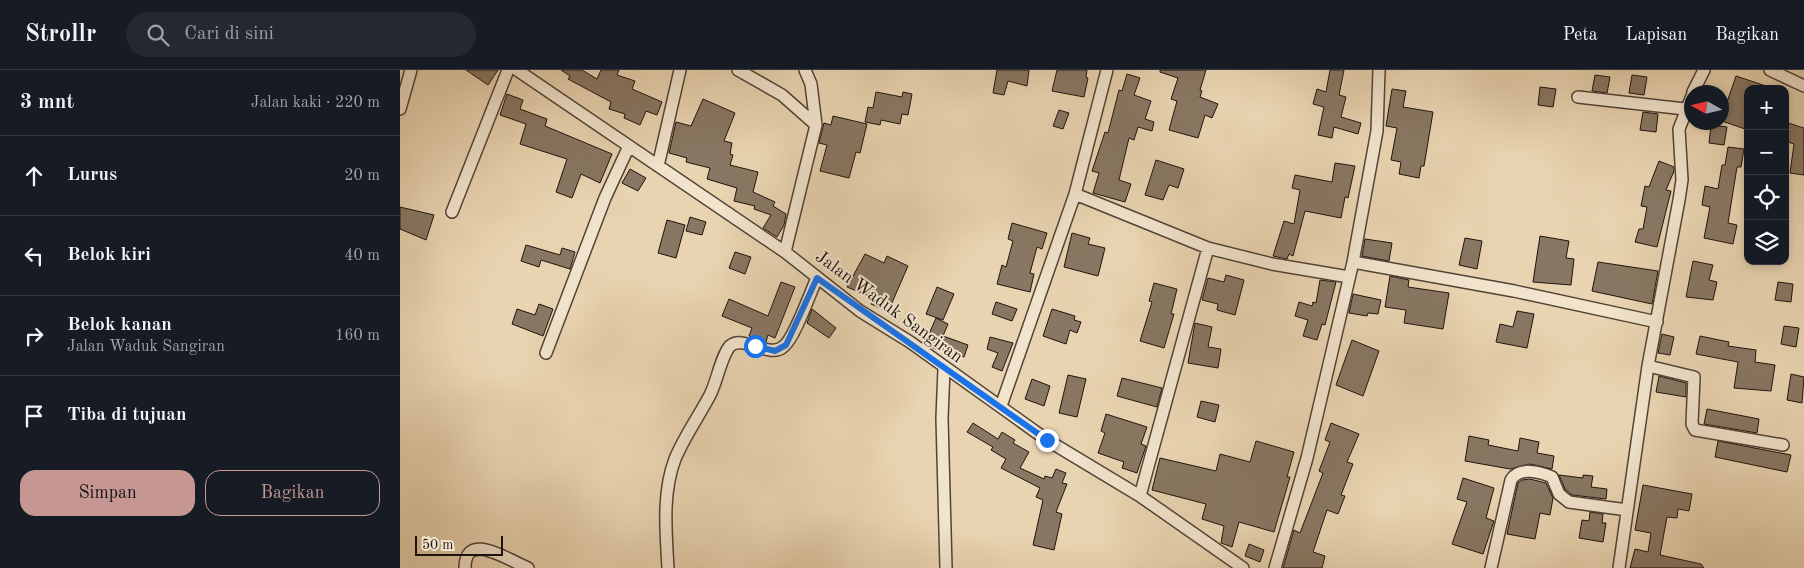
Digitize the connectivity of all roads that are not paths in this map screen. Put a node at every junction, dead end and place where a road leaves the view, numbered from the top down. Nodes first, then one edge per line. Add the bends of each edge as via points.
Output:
1 (411, 70) edge
2 (508, 70) edge
3 (517, 70) edge
4 (680, 70) edge
5 (738, 70) edge
6 (805, 70) edge
7 (1107, 70) edge
8 (1379, 70) edge
9 (1704, 70) edge
10 (1770, 70) edge
11 (1696, 85) edge
12 (1804, 86) edge
13 (1578, 97) dead end
14 (400, 109) edge
15 (1684, 109) edge
16 (1684, 112) edge
17 (816, 125) junction
18 (629, 146) junction
19 (658, 166) junction
20 (1075, 194) junction
21 (452, 212) dead end
22 (1208, 248) junction
23 (785, 252) junction
24 (1353, 262) junction
25 (1349, 277) junction
26 (817, 278) junction
27 (1657, 322) junction
28 (546, 352) dead end
29 (1648, 366) junction
30 (944, 369) junction
31 (1001, 406) junction
32 (1783, 445) dead end
33 (1140, 496) junction
34 (1627, 510) junction
35 (465, 568) edge
36 (528, 568) edge
37 (668, 568) edge
38 (946, 568) edge
39 (1243, 568) edge
40 (1275, 568) edge
41 (1491, 568) edge
42 (1619, 568) edge

1 - 14 street
2 - 21 street
3 - 18 street, Jalan Waduk Sangiran
4 - 19 street
5 - 17 street via 782,95
6 - 17 street via 811,84
7 - 20 street
8 - 24 street via 1377,131
9 - 11 street
10 - 12 street
13 - 15 street
16 - 27 street via 1679,129 1682,180
17 - 23 street
18 - 19 street, Jalan Waduk Sangiran
18 - 28 street
19 - 23 street, Jalan Waduk Sangiran
20 - 22 street
20 - 31 street
22 - 25 street via 1272,264
22 - 33 street
23 - 26 street, Jalan Waduk Sangiran
24 - 25 street
24 - 27 street via 1514,291
25 - 40 street via 1307,458
26 - 30 street, Jalan Waduk Sangiran
26 - 37 street via 786,345 775,351 740,342 730,346 726,353 711,394 673,466 666,512
27 - 29 street
29 - 32 street via 1694,377 1692,424 1695,430
29 - 34 street
30 - 31 street, Jalan Waduk Sangiran
30 - 38 street
31 - 33 street, Jalan Waduk Sangiran via 1047,440
33 - 39 street, Jalan Waduk Sangiran
34 - 41 street via 1569,502 1560,494 1552,478 1519,471 1511,480
34 - 42 street
35 - 36 street via 465,558 475,548 486,549

